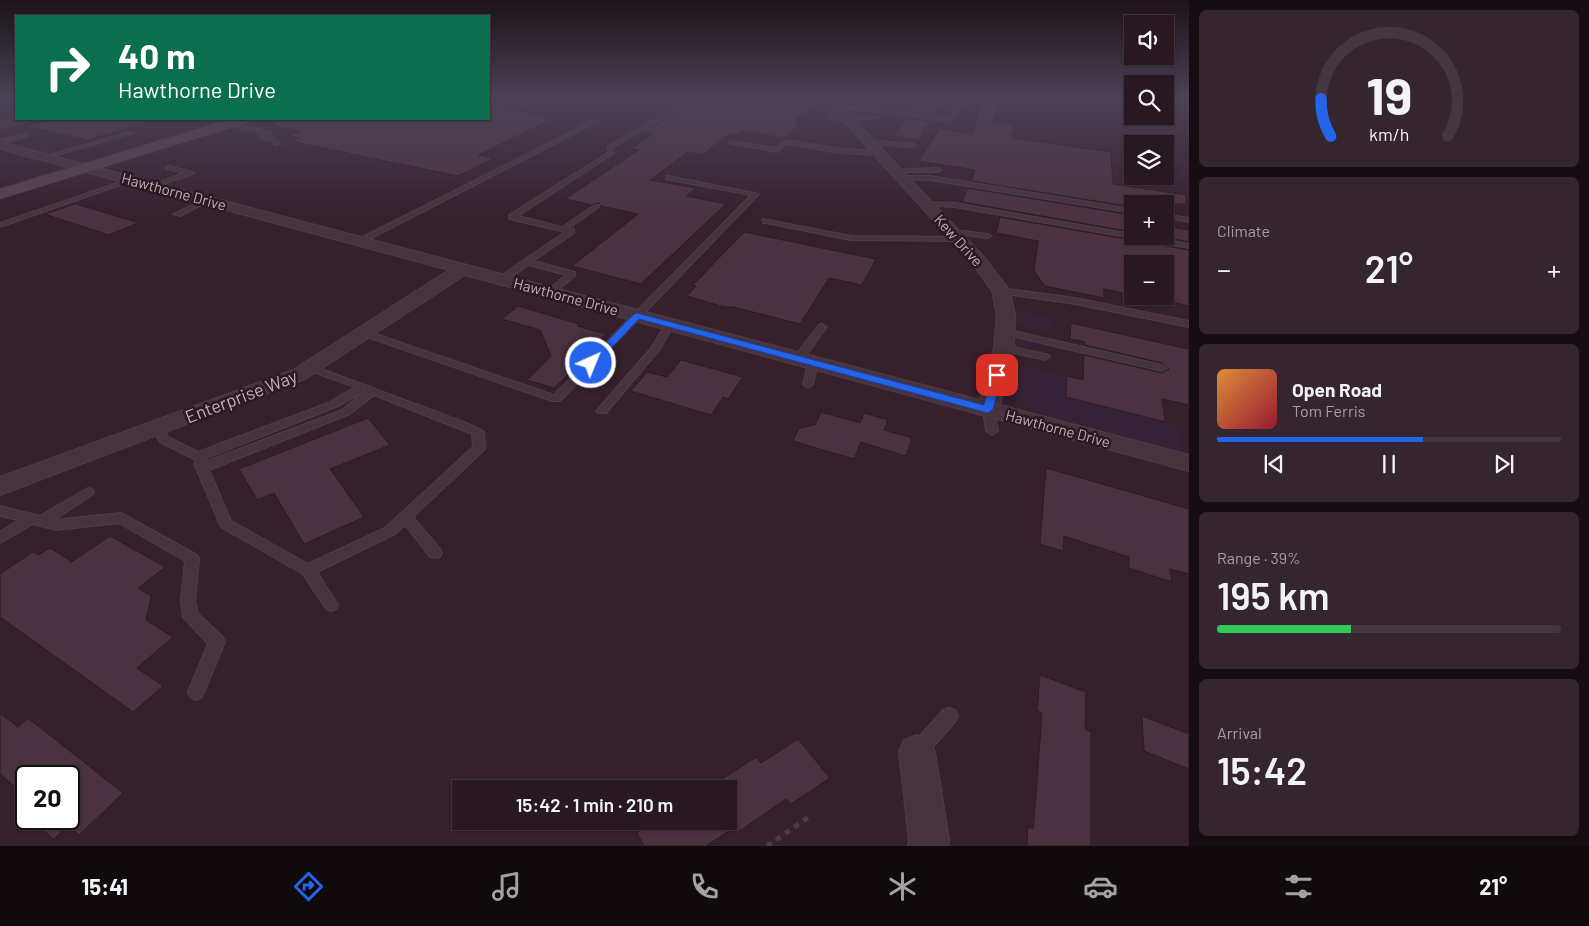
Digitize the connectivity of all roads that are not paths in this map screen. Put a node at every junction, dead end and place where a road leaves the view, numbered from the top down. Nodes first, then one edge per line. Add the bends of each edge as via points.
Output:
1 (18, 137) edge
2 (114, 137) edge
3 (169, 137) edge
4 (264, 137) edge
5 (564, 137) edge
6 (627, 137) edge
7 (864, 137) edge
8 (0, 143) edge
9 (732, 143) dead end
10 (276, 144) dead end
11 (913, 145) dead end
12 (873, 148) junction
13 (45, 156) junction
14 (78, 165) junction
15 (168, 168) dead end
16 (938, 170) dead end
17 (898, 174) junction
18 (668, 178) dead end
19 (131, 180) junction
20 (0, 185) edge
21 (154, 186) junction
22 (0, 194) edge
23 (208, 200) junction
24 (925, 204) junction
25 (597, 206) dead end
26 (1124, 210) edge
27 (177, 214) dead end
28 (1174, 218) edge
29 (766, 220) dead end
30 (1189, 220) edge
31 (0, 225) edge
32 (563, 229) junction
33 (1124, 234) edge
34 (955, 235) junction
35 (986, 236) dead end
36 (360, 241) junction
37 (1174, 243) edge
38 (1189, 246) edge
39 (527, 262) junction
40 (463, 269) junction
41 (502, 279) junction
42 (1001, 290) junction
43 (551, 292) junction
44 (637, 316) junction
45 (670, 324) junction
46 (1189, 324) edge
47 (822, 327) dead end
48 (1005, 332) junction
49 (364, 333) junction
50 (1004, 348) junction
51 (1044, 357) dead end
52 (806, 361) junction
53 (311, 368) junction
54 (1162, 368) dead end
55 (808, 385) dead end
56 (369, 389) junction
57 (988, 409) junction
58 (602, 411) dead end
59 (156, 427) junction
60 (992, 432) dead end
61 (200, 463) junction
62 (1189, 463) edge
63 (0, 486) edge
64 (88, 492) dead end
65 (0, 511) edge
66 (406, 517) junction
67 (36, 520) junction
68 (0, 538) edge
69 (434, 553) dead end
70 (308, 570) junction
71 (331, 605) dead end
72 (196, 692) dead end
73 (949, 716) dead end
74 (917, 752) joint
75 (928, 846) edge

1 - 8 lane
2 - 13 lane
3 - 14 main road
4 - 10 lane via 274,140
5 - 36 lane
6 - 32 lane via 609,148 612,152 512,218
7 - 12 street, Kew Drive
8 - 13 street, Hawthorne Drive
9 - 12 lane via 777,150 785,142 841,151
11 - 12 lane
12 - 17 street, Kew Drive
13 - 14 street, Hawthorne Drive
14 - 19 street, Hawthorne Drive
14 - 20 main road
14 - 22 main road
15 - 21 lane via 191,173
16 - 17 lane
17 - 24 street, Kew Drive
17 - 26 lane
18 - 44 lane via 756,194
19 - 21 street, Hawthorne Drive
19 - 31 lane
21 - 23 street, Hawthorne Drive
23 - 27 lane
23 - 36 street, Hawthorne Drive
24 - 33 lane via 955,205
24 - 34 street, Kew Drive
25 - 32 lane
28 - 30 lane
29 - 34 lane via 851,238
32 - 39 lane via 571,231
34 - 35 lane
34 - 42 street, Kew Drive
36 - 40 street, Hawthorne Drive
37 - 38 lane
39 - 41 lane
39 - 43 lane via 572,274
40 - 41 street, Hawthorne Drive
40 - 49 street, Enterprise Way
41 - 43 street, Hawthorne Drive
42 - 46 lane via 1076,301
42 - 48 street, Kew Drive via 1006,316
43 - 44 street, Hawthorne Drive
44 - 45 street, Hawthorne Drive
44 - 49 lane via 556,399
45 - 52 street, Hawthorne Drive
45 - 58 lane via 656,348
47 - 52 lane
48 - 50 street, Kew Drive
48 - 54 lane
49 - 53 street, Enterprise Way
50 - 51 lane
50 - 57 street, Kew Drive
52 - 55 lane
52 - 57 street, Hawthorne Drive
53 - 56 lane
53 - 59 street, Enterprise Way
56 - 61 lane via 346,412
56 - 66 lane via 478,432 479,448
57 - 60 lane
57 - 62 street, Hawthorne Drive
59 - 61 lane via 164,439
59 - 63 street, Enterprise Way
61 - 70 lane via 226,524
64 - 67 lane
65 - 67 lane
66 - 69 lane
66 - 70 lane via 390,531
67 - 68 lane
67 - 72 lane via 56,525 120,518 192,559 188,600 191,617 217,642
70 - 71 lane
73 - 74 lane
74 - 75 street

